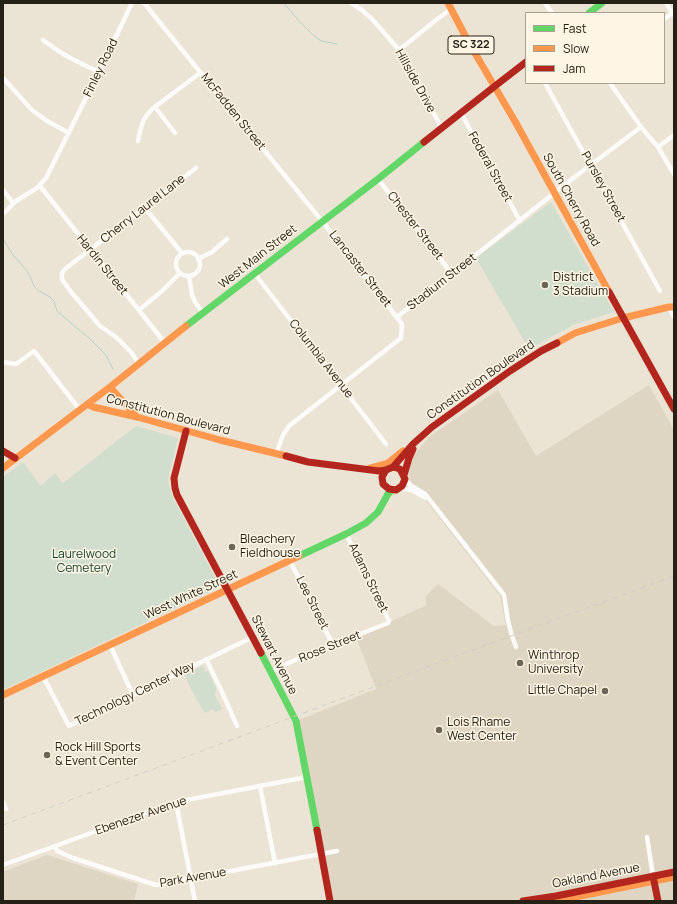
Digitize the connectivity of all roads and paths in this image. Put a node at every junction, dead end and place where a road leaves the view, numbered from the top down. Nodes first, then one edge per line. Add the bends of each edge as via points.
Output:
1 (132, 3) edge
2 (144, 3) edge
3 (351, 3) edge
4 (545, 3) edge
5 (602, 3) edge
6 (666, 3) edge
7 (450, 5) edge
8 (551, 12) edge
9 (590, 12) edge
10 (674, 13) edge
11 (665, 18) edge
12 (43, 40) dead end
13 (399, 50) junction
14 (525, 63) edge
15 (99, 72) junction
16 (200, 72) junction
17 (3, 78) edge
18 (546, 84) edge
19 (611, 84) edge
20 (495, 86) junction
21 (155, 107) junction
22 (461, 113) junction
23 (642, 127) junction
24 (442, 128) junction
25 (69, 133) junction
26 (175, 133) dead end
27 (674, 135) edge
28 (138, 141) dead end
29 (658, 147) junction
30 (591, 165) junction
31 (196, 168) dead end
32 (674, 174) edge
33 (378, 179) junction
34 (40, 186) junction
35 (3, 190) edge
36 (555, 194) junction
37 (13, 203) junction
38 (144, 207) junction
39 (3, 214) edge
40 (322, 221) junction
41 (520, 221) junction
42 (227, 239) dead end
43 (91, 250) junction
44 (182, 253) junction
45 (198, 259) junction
46 (180, 273) junction
47 (254, 274) junction
48 (452, 274) junction
49 (189, 276) junction
50 (660, 291) dead end
51 (671, 307) edge
52 (139, 310) junction
53 (203, 314) junction
54 (397, 317) junction
55 (674, 317) edge
56 (623, 318) junction
57 (165, 343) junction
58 (3, 362) edge
59 (139, 364) junction
60 (341, 385) junction
61 (110, 387) junction
62 (88, 404) junction
63 (674, 409) edge
64 (80, 410) junction
65 (137, 418) junction
66 (186, 431) junction
67 (416, 442) junction
68 (386, 444) dead end
69 (3, 451) edge
70 (276, 454) junction
71 (15, 458) junction
72 (3, 468) edge
73 (362, 469) junction
74 (389, 469) junction
75 (404, 477) junction
76 (383, 483) junction
77 (396, 489) junction
78 (428, 498) junction
79 (381, 507) junction
80 (346, 534) junction
81 (290, 561) junction
82 (228, 590) junction
83 (389, 621) joint
84 (253, 637) junction
85 (110, 645) junction
86 (333, 645) junction
87 (516, 647) dead end
88 (206, 659) junction
89 (270, 672) junction
90 (43, 676) junction
91 (133, 694) junction
92 (3, 695) edge
93 (237, 726) dead end
94 (307, 778) junction
95 (260, 786) junction
96 (3, 802) edge
97 (176, 802) junction
98 (6, 809) dead end
99 (647, 837) dead end
100 (55, 847) junction
101 (337, 851) dead end
102 (322, 854) junction
103 (275, 863) junction
104 (3, 865) edge
105 (674, 872) edge
106 (674, 877) edge
107 (190, 879) junction
108 (654, 879) junction
109 (561, 899) edge
110 (195, 901) edge
111 (330, 901) edge
112 (523, 901) edge
113 (658, 901) edge

1 - 15 street, Finley Road
2 - 16 street, McFadden Street
3 - 13 street, Hillside Drive via 373,20
4 - 8 street
5 - 9 street
6 - 10 street
7 - 13 street
7 - 20 street, South Cherry Road / SC 322
10 - 11 street
12 - 15 street via 72,59
13 - 24 street, Hillside Drive
14 - 20 street, West Main Street
15 - 25 street, Finley Road
16 - 21 street
16 - 40 street, McFadden Street
17 - 25 street via 32,110
18 - 30 street, Pursley Street
19 - 23 street
20 - 22 street, West Main Street
20 - 36 street, South Cherry Road
21 - 26 street
21 - 28 street via 144,119
22 - 24 street, West Main Street
22 - 41 street, Federal Street
23 - 29 street
23 - 30 street, Stadium Street
24 - 33 street, West Main Street
25 - 34 street, Finley Road
27 - 29 street
29 - 32 street
30 - 36 street, Stadium Street
30 - 50 street, Pursley Street
31 - 38 street, Cherry Laurel Lane
33 - 40 street, West Main Street
33 - 48 street, Chester Street
34 - 37 street
34 - 43 street, Hardin Street
35 - 37 street
36 - 41 street, Stadium Street
36 - 56 street, South Cherry Road
37 - 39 street
38 - 43 street, Cherry Laurel Lane
38 - 44 street
40 - 47 street, West Main Street
40 - 54 street, Lancaster Street
41 - 48 street, Stadium Street
42 - 45 street via 212,252
43 - 52 street, Hardin Street
43 - 59 street, Cherry Laurel Lane via 65,269 62,279 100,326 116,337
44 - 45 street via 191,252
44 - 46 street via 176,260
45 - 49 street via 197,271
46 - 49 street
46 - 52 street
47 - 53 street, West Main Street
47 - 60 street, Columbia Avenue
48 - 54 street, Stadium Street
49 - 53 street via 194,302
51 - 55 street
51 - 56 street, Constitution Boulevard
52 - 57 street, Hardin Street
53 - 57 street, West Main Street
54 - 60 street, Stadium Street via 402,324 401,338
56 - 63 street, South Cherry Road
56 - 67 street, Constitution Boulevard via 575,333 541,351 432,427
57 - 59 street, West Main Street
58 - 64 street via 16,364 34,350
59 - 61 street, West Main Street
60 - 68 street, Columbia Avenue
60 - 70 street, Stadium Street via 289,426
61 - 62 street, West Main Street
61 - 65 street
62 - 64 street, West Main Street
62 - 65 street, Constitution Boulevard
64 - 71 street, West Main Street
65 - 66 street, Constitution Boulevard
66 - 70 street, Constitution Boulevard
66 - 82 street, Stewart Avenue via 175,472 175,488
67 - 73 street via 384,464
67 - 74 street, Constitution Boulevard via 398,463
67 - 75 street, Constitution Boulevard
69 - 71 street
70 - 73 street, Constitution Boulevard via 308,462
71 - 72 street, West Main Street
73 - 74 street, Constitution Boulevard
73 - 76 street, Constitution Boulevard via 377,475
74 - 75 street via 400,469
74 - 76 street, Constitution Boulevard via 382,476
75 - 77 street, Constitution Boulevard via 402,486
75 - 78 street via 410,485 426,494
76 - 77 street, Constitution Boulevard via 389,489
76 - 79 street via 385,493
77 - 78 street via 411,490
77 - 79 street, West White Street via 388,494
78 - 87 street via 504,595
79 - 80 street, West White Street via 366,523
80 - 81 street, West White Street
80 - 83 street, Adams Street
81 - 82 street, West White Street
81 - 86 street, Lee Street
82 - 84 street, Stewart Avenue
82 - 85 street, West White Street
83 - 86 street, Rose Street
84 - 88 street, Technology Center Way
84 - 89 street, Stewart Avenue
85 - 90 street, West White Street
85 - 91 street
86 - 89 street, Rose Street
88 - 91 street, Technology Center Way
88 - 93 street
89 - 94 street, Stewart Avenue via 296,721
90 - 91 street, Technology Center Way via 69,726
90 - 92 street, West White Street
94 - 95 street, Ebenezer Avenue
94 - 102 street, Stewart Avenue
95 - 97 street, Ebenezer Avenue
95 - 103 street
96 - 98 street
97 - 100 street, Ebenezer Avenue
97 - 107 street
99 - 108 street
100 - 104 street, Ebenezer Avenue
100 - 107 street, Park Avenue via 57,851 73,858 156,885
101 - 102 street, Park Avenue
102 - 103 street, Park Avenue
102 - 111 street, Stewart Avenue
103 - 107 street, Park Avenue
105 - 108 street, Oakland Avenue
106 - 108 street, Oakland Avenue
107 - 110 street
108 - 109 street, Oakland Avenue
108 - 113 street
109 - 112 street, Oakland Avenue

